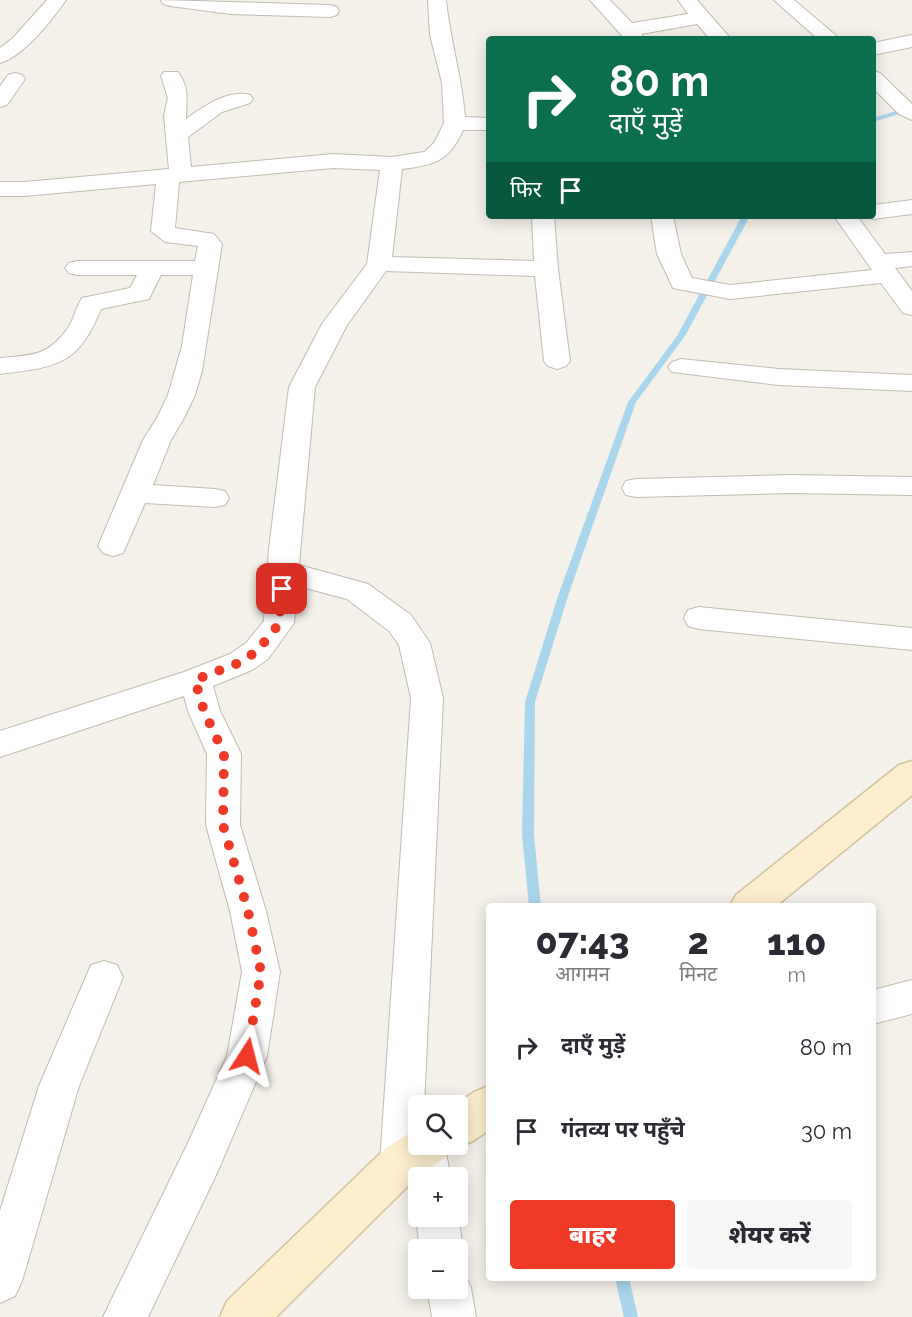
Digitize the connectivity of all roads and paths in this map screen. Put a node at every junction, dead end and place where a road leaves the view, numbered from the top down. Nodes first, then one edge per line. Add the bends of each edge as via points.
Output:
1 (57, 0) edge
2 (170, 0) edge
3 (437, 0) edge
4 (599, 0) edge
5 (687, 0) edge
6 (783, 0) edge
7 (330, 11) dead end
8 (701, 18) junction
9 (631, 35) edge
10 (718, 36) edge
11 (826, 36) edge
12 (912, 41) edge
13 (876, 48) edge
14 (0, 57) edge
15 (171, 76) dead end
16 (15, 79) dead end
17 (876, 80) edge
18 (243, 99) dead end
19 (0, 101) edge
20 (906, 110) edge
21 (455, 123) junction
22 (486, 124) edge
23 (177, 135) junction
24 (392, 164) junction
25 (175, 176) junction
26 (0, 189) edge
27 (912, 207) edge
28 (876, 212) edge
29 (543, 219) edge
30 (663, 219) edge
31 (847, 219) edge
32 (912, 259) edge
33 (379, 264) junction
34 (77, 268) dead end
35 (152, 268) junction
36 (206, 268) junction
37 (883, 268) junction
38 (546, 269) junction
39 (912, 308) edge
40 (557, 361) dead end
41 (0, 366) edge
42 (681, 367) dead end
43 (912, 383) edge
44 (912, 486) edge
45 (636, 488) dead end
46 (136, 493) junction
47 (215, 498) dead end
48 (113, 546) dead end
49 (284, 572) junction
50 (699, 618) dead end
51 (912, 639) edge
52 (195, 680) junction
53 (0, 744) edge
54 (912, 775) edge
55 (753, 903) edge
56 (104, 977) dead end
57 (912, 997) edge
58 (876, 1006) edge
59 (441, 1095) edge
60 (427, 1155) edge
61 (0, 1281) edge
62 (451, 1299) edge
63 (125, 1317) edge
64 (243, 1317) edge
65 (454, 1317) edge

1 - 14 street via 20,42
2 - 7 street via 231,8
3 - 21 street
4 - 9 street
5 - 8 street
6 - 11 street
8 - 9 street
8 - 10 street
12 - 13 street
15 - 23 street via 177,98
16 - 19 street
17 - 20 street
18 - 23 street via 215,108
21 - 22 street
21 - 24 street via 444,149 434,156
23 - 25 street
24 - 25 street via 333,161
24 - 33 street
25 - 26 street
25 - 36 street via 163,231 173,237 209,241
27 - 28 street
29 - 38 street
30 - 37 street via 669,254 682,283 730,292
31 - 37 street
32 - 37 street
33 - 38 street
33 - 49 street via 335,324 302,387
34 - 35 street
35 - 36 street
35 - 41 street via 140,294 91,303 80,330 51,359
36 - 46 street via 190,371
37 - 39 street
38 - 40 street
42 - 43 street via 779,377
44 - 45 street
46 - 47 street
46 - 48 street
49 - 52 street via 279,624 257,651 241,662
49 - 59 street via 357,591 400,623 414,643 427,698
50 - 51 street
52 - 53 street
52 - 63 street via 224,754 223,825 261,972 247,1056
54 - 55 street
56 - 61 street via 59,1086
57 - 58 street
60 - 64 street
62 - 65 street

